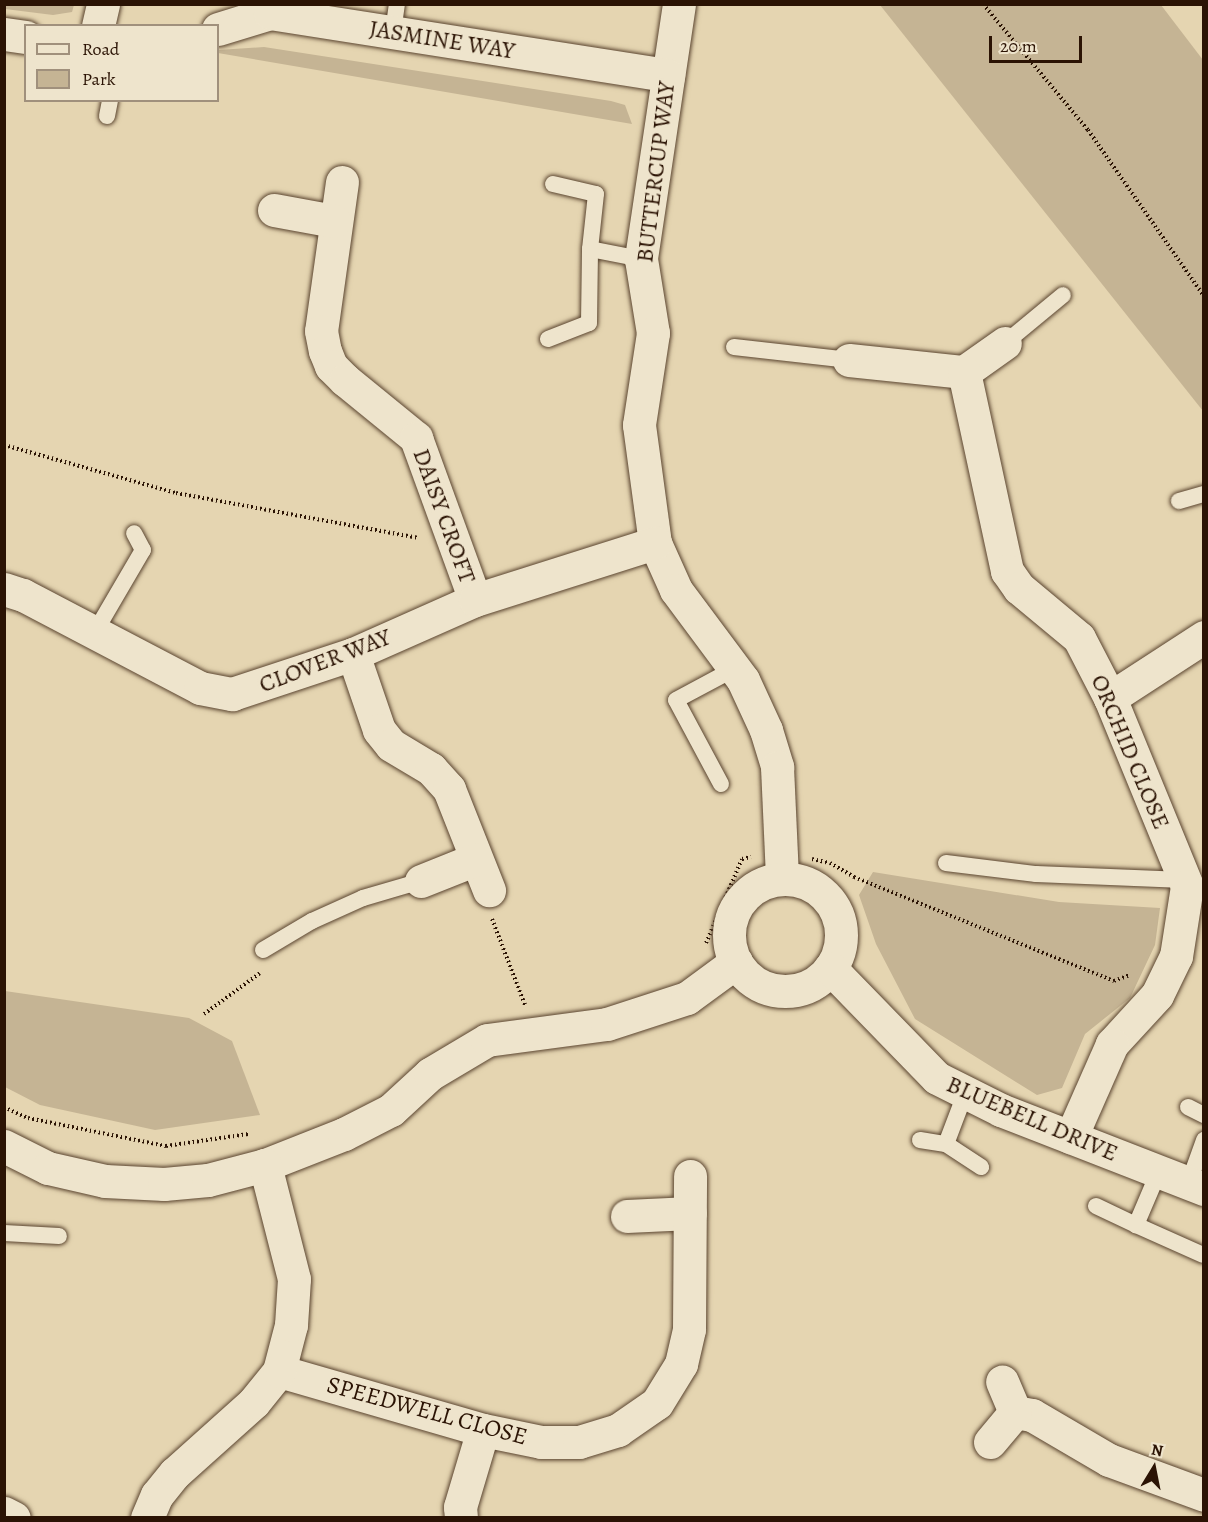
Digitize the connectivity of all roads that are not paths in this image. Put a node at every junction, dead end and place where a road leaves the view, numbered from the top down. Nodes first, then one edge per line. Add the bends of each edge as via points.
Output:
1 (103, 4) edge
2 (679, 4) edge
3 (395, 18) edge
4 (98, 24) edge
5 (219, 29) edge
6 (4, 34) edge
7 (24, 37) edge
8 (668, 75) junction
9 (342, 182) dead end
10 (553, 184) dead end
11 (274, 210) dead end
12 (334, 221) junction
13 (590, 249) junction
14 (641, 259) junction
15 (1063, 295) dead end
16 (548, 339) dead end
17 (1005, 343) joint
18 (734, 347) dead end
19 (849, 360) joint
20 (964, 372) junction
21 (1203, 494) edge
22 (1179, 501) dead end
23 (134, 533) dead end
24 (655, 543) junction
25 (4, 589) edge
26 (475, 600) junction
27 (95, 632) junction
28 (1203, 637) edge
29 (353, 654) junction
30 (734, 669) junction
31 (1110, 699) junction
32 (721, 784) dead end
33 (476, 859) junction
34 (946, 863) dead end
35 (782, 866) junction
36 (1184, 880) junction
37 (421, 881) joint
38 (489, 902) road end
39 (263, 950) dead end
40 (736, 962) junction
41 (830, 968) junction
42 (965, 1094) junction
43 (1188, 1107) dead end
44 (1203, 1115) edge
45 (1071, 1137) junction
46 (920, 1140) dead end
47 (1203, 1140) edge
48 (946, 1144) junction
49 (5, 1148) edge
50 (265, 1165) junction
51 (981, 1167) dead end
52 (1159, 1171) junction
53 (690, 1176) dead end
54 (1196, 1185) edge
55 (1096, 1206) dead end
56 (690, 1213) junction
57 (627, 1216) dead end
58 (1136, 1225) junction
59 (4, 1233) edge
60 (59, 1236) dead end
61 (1203, 1256) edge
62 (279, 1371) junction
63 (1002, 1382) dead end
64 (1015, 1412) junction
65 (483, 1430) junction
66 (990, 1442) dead end
67 (1203, 1495) edge
68 (4, 1514) edge
69 (14, 1518) edge
70 (147, 1518) edge
71 (461, 1518) edge

1 - 4 street
2 - 8 street, BUTTERCUP WAY
3 - 5 street, JASMINE WAY via 270,13
3 - 8 street, JASMINE WAY
6 - 7 street
8 - 14 street, BUTTERCUP WAY
9 - 12 street, DAISY CROFT
10 - 13 lane via 596,194
11 - 12 street
12 - 26 street, DAISY CROFT via 321,331 325,351 331,366 345,380 416,438
13 - 14 lane
13 - 16 lane via 589,323
14 - 24 street, BUTTERCUP WAY via 653,333 639,425
15 - 17 lane
17 - 20 street
18 - 19 lane
19 - 20 street
20 - 31 street, ORCHID CLOSE via 1007,571 1019,588 1079,638
21 - 22 lane
23 - 27 lane via 143,550
24 - 26 street, CLOVER WAY
24 - 30 street, BUTTERCUP WAY via 676,590
25 - 27 street, CLOVER WAY
26 - 29 street, CLOVER WAY
27 - 29 street, CLOVER WAY via 217,693 256,689
28 - 31 street
29 - 33 street via 379,730 391,746 431,769 449,789
30 - 32 lane via 676,700
30 - 35 street, BUTTERCUP WAY via 766,730 777,767
31 - 36 street, ORCHID CLOSE
33 - 37 street
33 - 38 street
34 - 36 lane via 1036,874
35 - 40 street via 738,904 729,931
35 - 41 street via 812,886 834,908 841,937
36 - 45 street, ORCHID CLOSE via 1187,886 1176,956 1157,995 1112,1044
37 - 39 lane via 363,898 312,921
40 - 41 street via 758,984 779,990 807,986
40 - 50 street via 687,998 607,1024 487,1040 430,1074 391,1110 344,1134
41 - 42 street, BLUEBELL DRIVE via 937,1078
42 - 45 street, BLUEBELL DRIVE
42 - 48 lane
43 - 44 lane
45 - 52 street, BLUEBELL DRIVE
46 - 48 lane
47 - 54 lane
48 - 51 lane
49 - 50 street via 48,1168 105,1181 164,1184 208,1180
50 - 62 street via 294,1279 291,1325
52 - 54 street, BLUEBELL DRIVE
52 - 58 lane
53 - 56 street, SPEEDWELL CLOSE
55 - 58 lane
56 - 57 street
56 - 65 street, SPEEDWELL CLOSE via 689,1329 681,1364 657,1403 618,1430 579,1442 541,1442
58 - 61 lane
59 - 60 lane
62 - 65 street, SPEEDWELL CLOSE
62 - 70 street via 254,1402 175,1473 157,1495
63 - 64 street
64 - 66 street
64 - 67 street via 1032,1415 1109,1460
65 - 71 street via 460,1507
68 - 69 street

